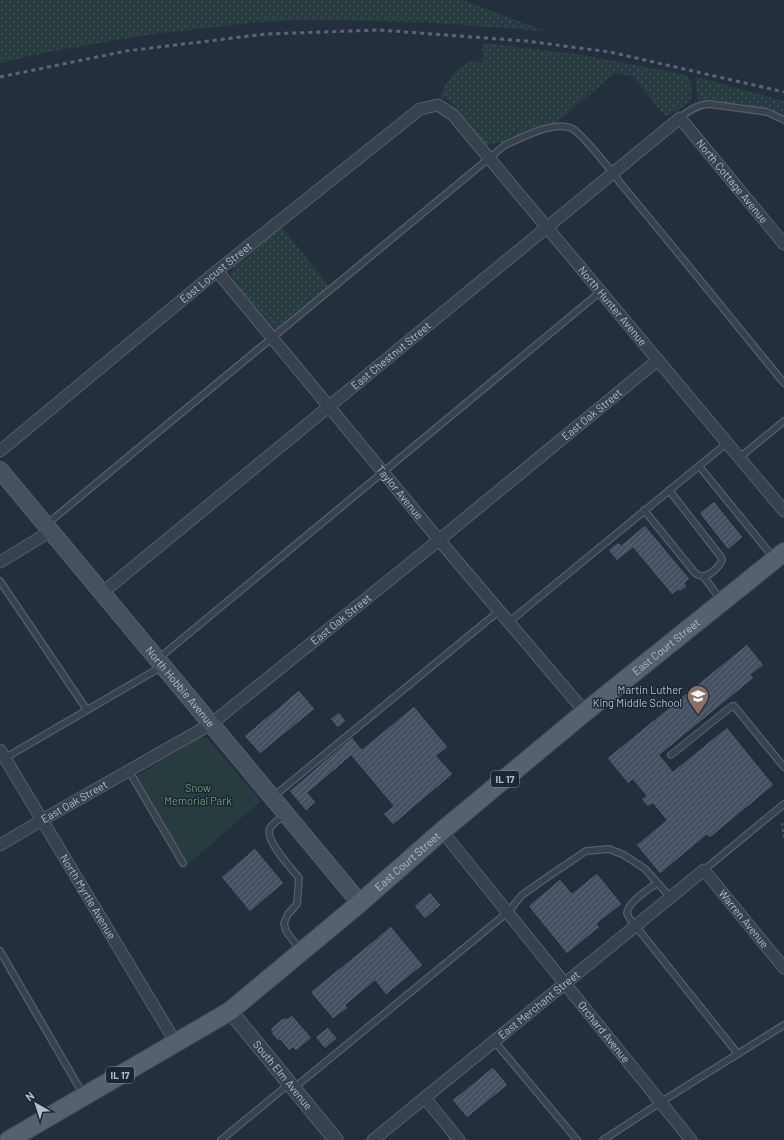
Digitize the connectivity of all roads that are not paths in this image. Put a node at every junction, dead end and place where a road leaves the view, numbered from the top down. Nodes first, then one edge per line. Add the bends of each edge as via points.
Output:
1 (438, 105) joint
2 (680, 118) junction
3 (784, 120) edge
4 (489, 158) junction
5 (613, 173) junction
6 (547, 228) junction
7 (784, 244) edge
8 (217, 271) junction
9 (600, 292) junction
10 (272, 338) junction
11 (658, 360) junction
12 (784, 383) edge
13 (329, 406) junction
14 (784, 421) edge
15 (727, 443) junction
16 (0, 451) edge
17 (739, 458) junction
18 (699, 466) junction
19 (0, 470) edge
20 (383, 472) junction
21 (669, 490) junction
22 (644, 510) junction
23 (784, 511) edge
24 (48, 528) junction
25 (439, 540) junction
26 (780, 556) edge
27 (0, 562) edge
28 (703, 576) junction
29 (0, 581) edge
30 (102, 593) junction
31 (722, 602) junction
32 (499, 611) junction
33 (508, 622) junction
34 (160, 662) junction
35 (86, 710) junction
36 (585, 712) junction
37 (211, 724) junction
38 (2, 754) edge
39 (671, 755) dead end
40 (784, 766) edge
41 (129, 771) junction
42 (273, 798) junction
43 (784, 804) edge
44 (286, 814) junction
45 (42, 820) junction
46 (442, 830) junction
47 (0, 846) edge
48 (183, 863) dead end
49 (704, 870) junction
50 (657, 883) junction
51 (671, 898) junction
52 (360, 903) junction
53 (508, 912) junction
54 (636, 926) junction
55 (0, 951) edge
56 (302, 952) junction
57 (784, 968) edge
58 (566, 984) junction
59 (230, 1011) junction
60 (784, 1025) edge
61 (495, 1042) junction
62 (176, 1043) junction
63 (738, 1054) junction
64 (292, 1086) junction
65 (84, 1096) junction
66 (425, 1098) junction
67 (661, 1102) junction
68 (9, 1140) edge
69 (222, 1140) edge
70 (336, 1140) edge
71 (373, 1140) edge
72 (459, 1140) edge
73 (577, 1140) edge
74 (603, 1140) edge
75 (691, 1140) edge

1 - 4 street, North Hunter Avenue via 453,115
1 - 8 street, East Locust Street via 420,109
2 - 3 lane via 700,104 709,104 766,112
2 - 5 street, East Chestnut Street
2 - 7 street, North Cottage Avenue
4 - 5 lane via 505,145 548,128 564,126 574,128
4 - 6 street, North Hunter Avenue
4 - 10 lane
5 - 6 street, East Chestnut Street
5 - 12 lane
6 - 9 street, North Hunter Avenue
6 - 13 street, East Chestnut Street
8 - 10 street, Taylor Avenue
8 - 16 street, East Locust Street
9 - 11 street, North Hunter Avenue
9 - 20 lane
10 - 13 street, Taylor Avenue
10 - 24 lane
11 - 15 street, North Hunter Avenue
11 - 25 street, East Oak Street
13 - 20 street, Taylor Avenue
13 - 30 street, East Chestnut Street
14 - 17 lane
15 - 17 street, North Hunter Avenue
15 - 18 lane
17 - 23 street, North Hunter Avenue
18 - 21 lane
18 - 26 lane
19 - 24 main road, North Hobbie Avenue
20 - 25 street, Taylor Avenue
20 - 34 lane
21 - 22 lane
21 - 28 lane via 722,560 721,564 707,576
22 - 28 lane via 695,573
22 - 33 lane
24 - 27 street
24 - 30 main road, North Hobbie Avenue
25 - 32 street, Taylor Avenue
25 - 37 street, East Oak Street
26 - 31 main road, East Court Street / IL 17
28 - 31 lane
29 - 35 lane
30 - 34 main road, North Hobbie Avenue
31 - 36 main road, East Court Street / IL 17
32 - 33 street, Taylor Avenue
32 - 42 lane
33 - 36 street, Taylor Avenue
34 - 35 lane
34 - 37 main road, North Hobbie Avenue
35 - 38 lane
36 - 46 main road, East Court Street / IL 17
37 - 41 street, East Oak Street
37 - 42 main road, North Hobbie Avenue
38 - 45 street, North Myrtle Avenue
39 - 40 lane via 734,706
41 - 45 street, East Oak Street
41 - 48 lane
42 - 44 main road, North Hobbie Avenue
43 - 49 lane
44 - 52 main road, North Hobbie Avenue
44 - 56 lane via 270,829 269,836 276,849 300,878 297,904 284,923 286,931
45 - 47 street, East Oak Street
45 - 62 street, North Myrtle Avenue
46 - 52 main road, East Court Street / IL 17
46 - 53 street, Orchard Avenue
49 - 51 street, East Merchant Street
49 - 57 street, Warren Avenue
50 - 51 lane
50 - 53 lane via 645,870 624,855 609,849 586,851 522,895
50 - 54 lane via 636,899 628,909 627,914
51 - 54 street, East Merchant Street
52 - 56 main road, East Court Street / IL 17
53 - 58 street, Orchard Avenue
53 - 64 lane
54 - 58 street, East Merchant Street
54 - 63 lane
55 - 65 lane
56 - 59 main road, East Court Street / IL 17
58 - 61 street, East Merchant Street
58 - 67 street, Orchard Avenue
59 - 62 main road, East Court Street / IL 17
59 - 64 street, South Elm Avenue
60 - 63 lane
61 - 66 street, East Merchant Street
61 - 73 lane
62 - 65 main road, East Court Street / IL 17
63 - 67 lane
64 - 69 lane
64 - 70 street, South Elm Avenue
65 - 68 main road, East Court Street / IL 17
66 - 71 street, East Merchant Street
66 - 72 street
67 - 74 lane
67 - 75 street, Orchard Avenue

